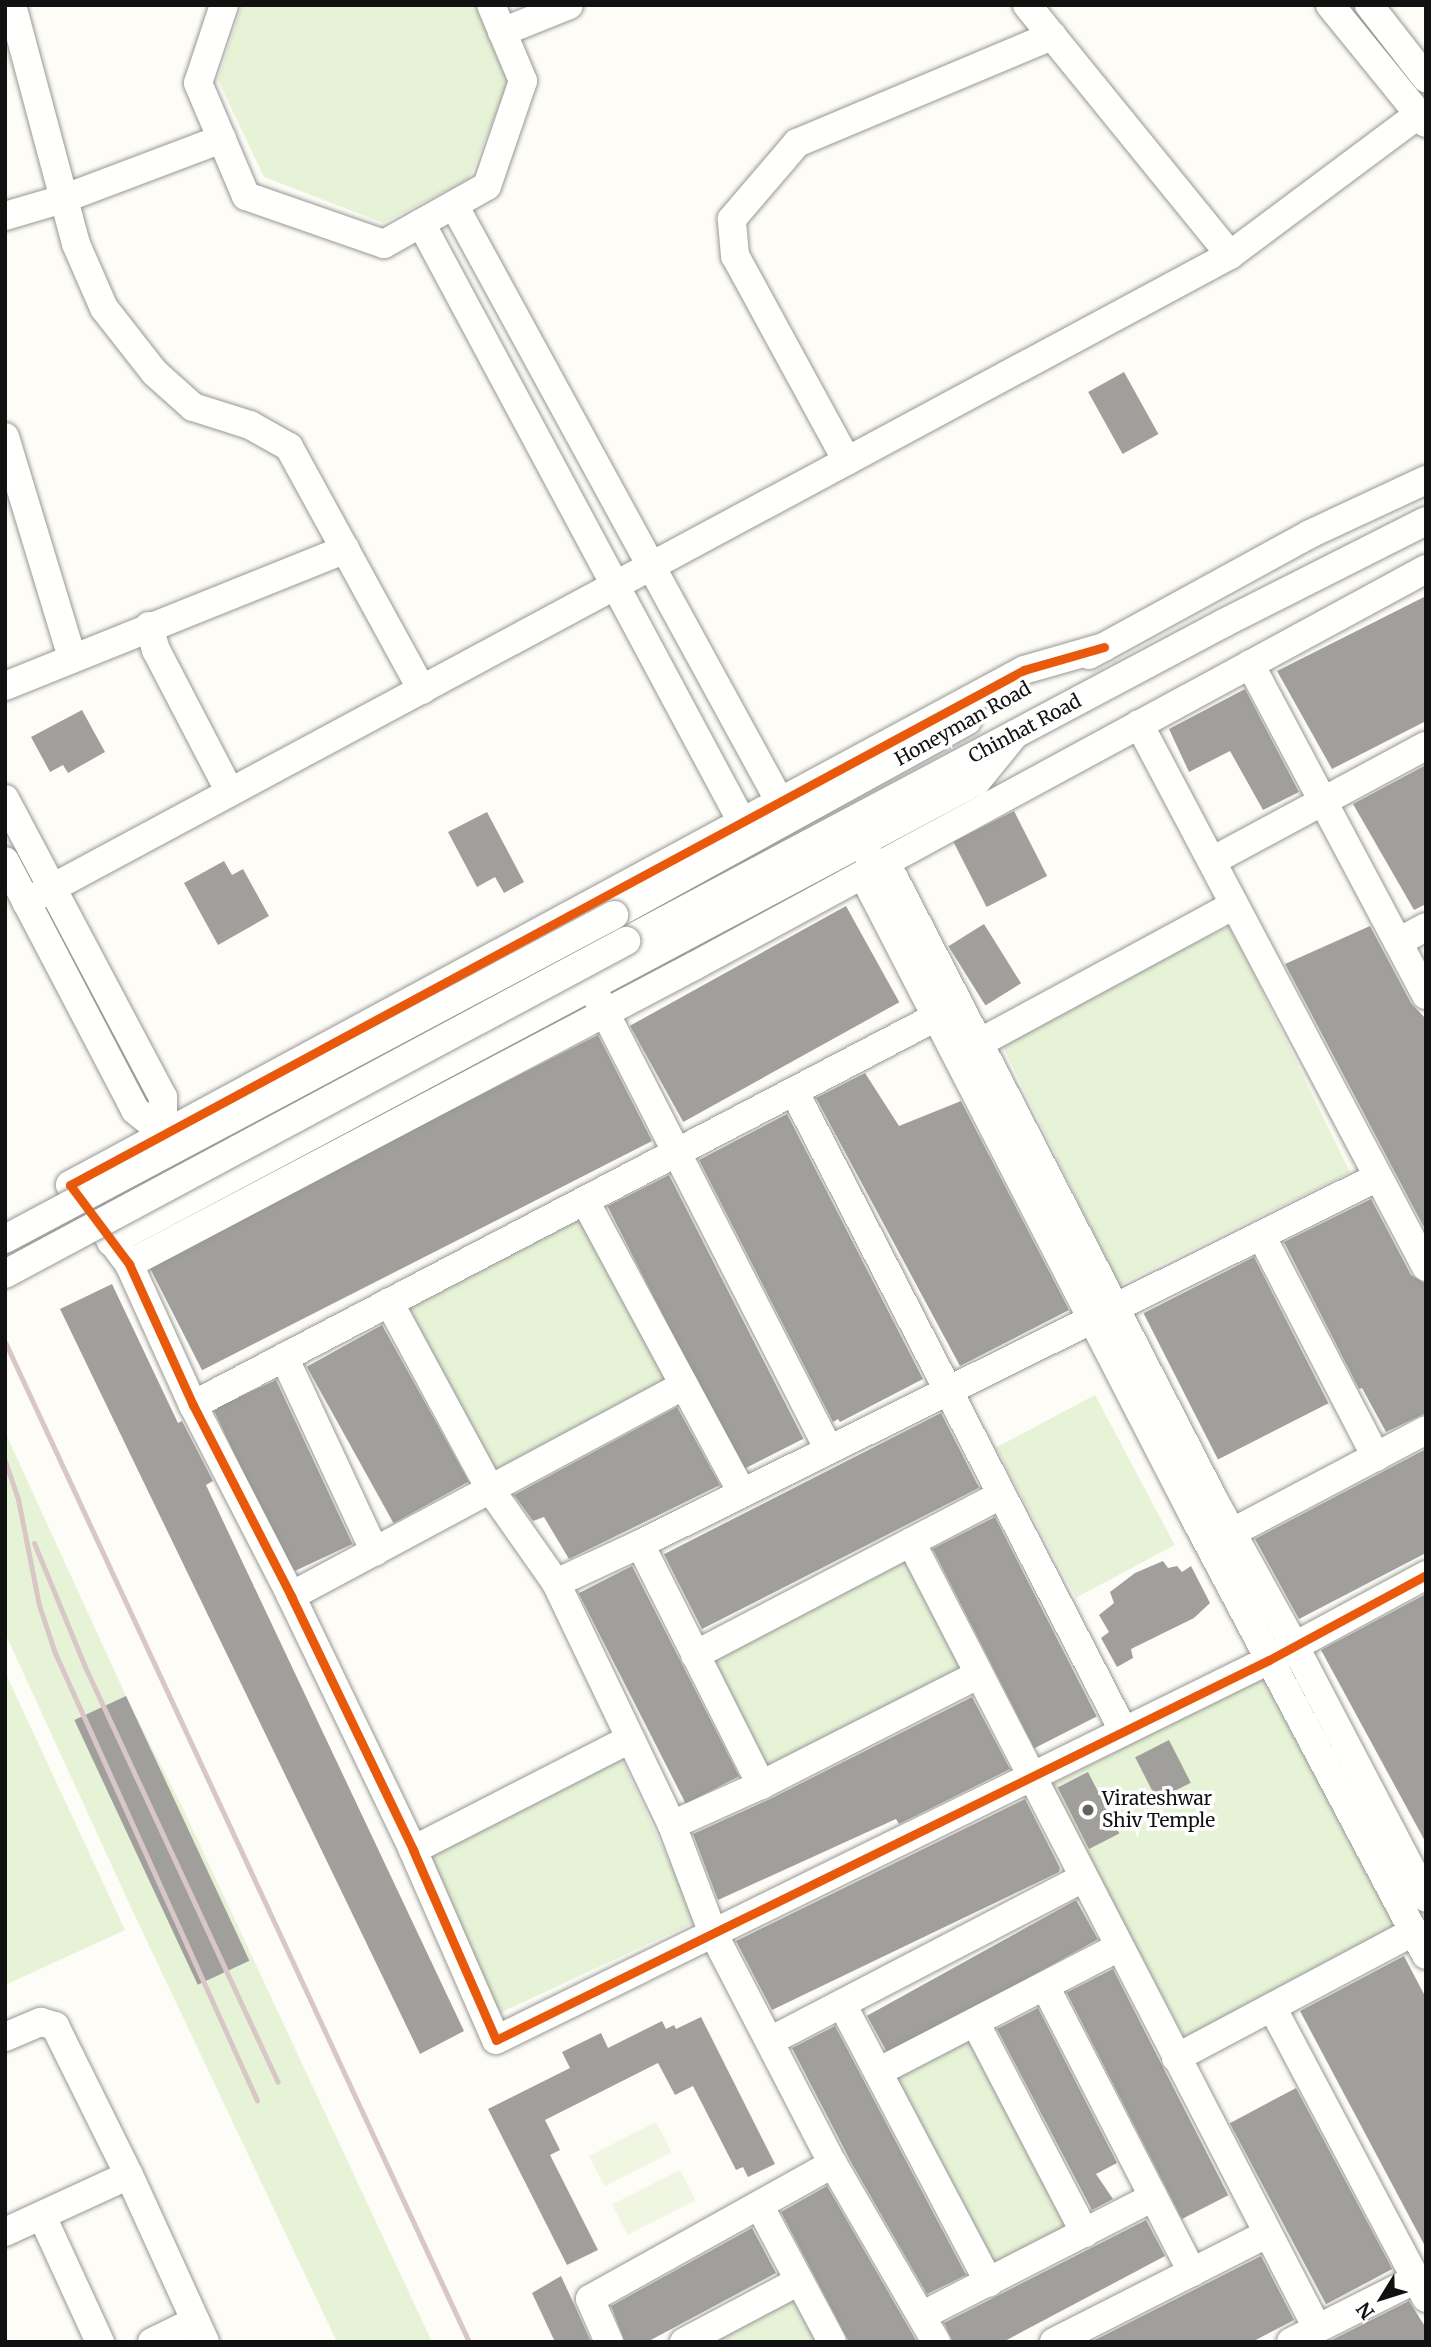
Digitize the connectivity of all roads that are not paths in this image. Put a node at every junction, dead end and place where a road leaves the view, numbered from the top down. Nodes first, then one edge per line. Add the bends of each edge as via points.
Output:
1 (12, 5) edge
2 (224, 5) edge
3 (569, 5) edge
4 (1027, 5) edge
5 (1330, 5) edge
6 (1369, 5) edge
7 (501, 14) edge
8 (1052, 36) junction
9 (1426, 78) edge
10 (1422, 119) edge
11 (222, 139) junction
12 (63, 199) junction
13 (454, 205) junction
14 (5, 216) edge
15 (421, 223) junction
16 (1230, 255) junction
17 (5, 437) edge
18 (847, 461) junction
19 (1426, 480) edge
20 (1426, 521) edge
21 (345, 549) junction
22 (651, 566) junction
23 (1426, 569) edge
24 (615, 585) junction
25 (149, 626) junction
26 (1104, 647) junction
27 (72, 658) junction
28 (1250, 664) junction
29 (5, 686) edge
30 (422, 690) junction
31 (1139, 724) junction
32 (1015, 734) junction
33 (1426, 746) edge
34 (978, 781) junction
35 (1016, 790) junction
36 (230, 792) junction
37 (5, 799) edge
38 (779, 800) junction
39 (1322, 801) junction
40 (741, 820) junction
41 (868, 855) junction
42 (5, 861) edge
43 (1212, 861) junction
44 (52, 888) junction
45 (26, 902) junction
46 (1234, 905) junction
47 (1426, 927) edge
48 (1398, 942) junction
49 (1426, 995) edge
50 (598, 998) junction
51 (936, 1017) junction
52 (979, 1043) junction
53 (794, 1091) junction
54 (163, 1133) junction
55 (678, 1152) junction
56 (1378, 1177) junction
57 (585, 1201) junction
58 (1261, 1235) junction
59 (5, 1239) edge
60 (111, 1242) junction
61 (129, 1264) junction
62 (1426, 1268) edge
63 (5, 1274) edge
64 (389, 1302) junction
65 (1104, 1314) junction
66 (284, 1357) junction
67 (684, 1385) junction
68 (948, 1391) junction
69 (193, 1405) junction
70 (1426, 1430) edge
71 (830, 1450) junction
72 (1376, 1457) junction
73 (490, 1489) junction
74 (743, 1492) junction
75 (1001, 1495) junction
76 (1231, 1533) junction
77 (911, 1542) junction
78 (640, 1544) junction
79 (375, 1552) junction
80 (1426, 1575) edge
81 (556, 1583) junction
82 (291, 1596) junction
83 (1294, 1645) junction
84 (695, 1655) junction
85 (1269, 1660) junction
86 (978, 1675) junction
87 (1123, 1730) junction
88 (629, 1739) junction
89 (1349, 1750) junction
90 (1030, 1776) junction
91 (761, 1785) junction
92 (1344, 1800) junction
93 (672, 1825) junction
94 (413, 1850) junction
95 (1083, 1878) junction
96 (1426, 1898) edge
97 (712, 1931) junction
98 (1420, 1943) edge
99 (1119, 1947) junction
100 (1045, 1986) junction
101 (842, 2004) junction
102 (1272, 2007) junction
103 (975, 2022) junction
104 (5, 2037) edge
105 (770, 2041) junction
106 (1176, 2058) junction
107 (878, 2072) junction
108 (834, 2164) junction
109 (129, 2175) junction
110 (1154, 2197) junction
111 (759, 2205) junction
112 (41, 2216) junction
113 (5, 2232) edge
114 (1085, 2233) junction
115 (1267, 2234) junction
116 (1192, 2272) junction
117 (799, 2281) junction
118 (989, 2283) junction
119 (1421, 2289) edge
120 (923, 2315) junction
121 (1317, 2328) junction
122 (200, 2331) edge
123 (692, 2340) edge
124 (100, 2342) edge
125 (152, 2342) edge
126 (609, 2342) edge
127 (832, 2342) edge
128 (936, 2342) edge
129 (1055, 2342) edge
130 (1291, 2342) edge

1 - 12 street
2 - 11 street via 198,83
3 - 7 street
4 - 8 street
5 - 10 street
6 - 9 street
7 - 13 street via 523,81 487,186
8 - 16 street
8 - 18 street via 797,143 732,219 735,256
10 - 16 street
11 - 12 street
11 - 15 street via 246,196 384,244
12 - 14 street
12 - 21 street via 76,244 104,308 155,373 193,407 250,425 289,447
13 - 15 street
13 - 22 street
15 - 24 street
16 - 18 street
17 - 27 street
18 - 22 street
19 - 26 street, Honeyman Road via 1310,534
20 - 32 street, Chinhat Road
21 - 25 street
21 - 30 street
22 - 24 street
22 - 38 street
23 - 28 street
24 - 30 street
24 - 40 street
25 - 27 street
25 - 36 street via 156,650
26 - 38 street via 1024,670
26 - 59 street, Honeyman Road, bridge via 614,915
27 - 29 street
28 - 31 street
28 - 39 street
30 - 36 street
31 - 35 street
31 - 43 street
32 - 34 street
32 - 63 street, Chinhat Road, bridge
33 - 39 street
34 - 35 street
34 - 41 street
35 - 41 street
36 - 44 street
37 - 44 street
38 - 40 street
39 - 43 street
39 - 48 street
40 - 54 street
41 - 50 street
41 - 51 street via 870,888
41 - 52 street via 894,878
42 - 45 street
43 - 46 street
44 - 45 street
44 - 54 street via 163,1097
45 - 54 street via 135,1110
46 - 52 street
46 - 56 street
47 - 48 street
48 - 49 street
50 - 55 street
50 - 60 street
50 - 61 street
51 - 53 street
51 - 65 street
52 - 65 street
53 - 55 street
53 - 68 street
54 - 60 street via 70,1185
55 - 57 street
55 - 71 street
56 - 58 street
56 - 62 street
57 - 64 street
57 - 67 street
58 - 65 street
58 - 72 street
60 - 61 street
61 - 69 street
64 - 66 street
64 - 73 street
65 - 68 street
65 - 76 street
65 - 85 street
66 - 69 street
66 - 79 street
67 - 73 street
67 - 74 street
68 - 71 street
68 - 75 street
69 - 82 street
70 - 72 street
71 - 74 street
72 - 76 street
73 - 79 street
73 - 81 street
74 - 78 street
75 - 77 street
75 - 87 street
76 - 83 street
77 - 84 street
77 - 86 street
78 - 81 street
78 - 84 street
79 - 82 street
80 - 83 street
81 - 88 street
82 - 94 street
83 - 85 street
83 - 89 street
84 - 91 street
85 - 87 street
85 - 92 street
86 - 90 street
86 - 91 street
87 - 90 street
88 - 93 street
88 - 94 street
89 - 92 street
89 - 96 street
90 - 95 street
90 - 97 street
91 - 93 street
92 - 98 street
93 - 97 street
94 - 97 street via 496,2040
95 - 99 street
95 - 101 street
97 - 105 street
98 - 102 street
99 - 100 street
99 - 106 street
100 - 103 street
100 - 110 street
101 - 105 street
101 - 107 street
102 - 106 street
102 - 119 street
103 - 107 street
103 - 114 street
104 - 109 street via 41,2022 55,2026
105 - 108 street
106 - 115 street
107 - 118 street
108 - 111 street
108 - 120 street
109 - 112 street
109 - 122 street
110 - 114 street
110 - 116 street
111 - 117 street
111 - 126 street via 590,2299
112 - 113 street
112 - 124 street
114 - 118 street
115 - 116 street
115 - 121 street
116 - 129 street
117 - 123 street
117 - 127 street
118 - 120 street
119 - 121 street
120 - 128 street
121 - 130 street
122 - 125 street

